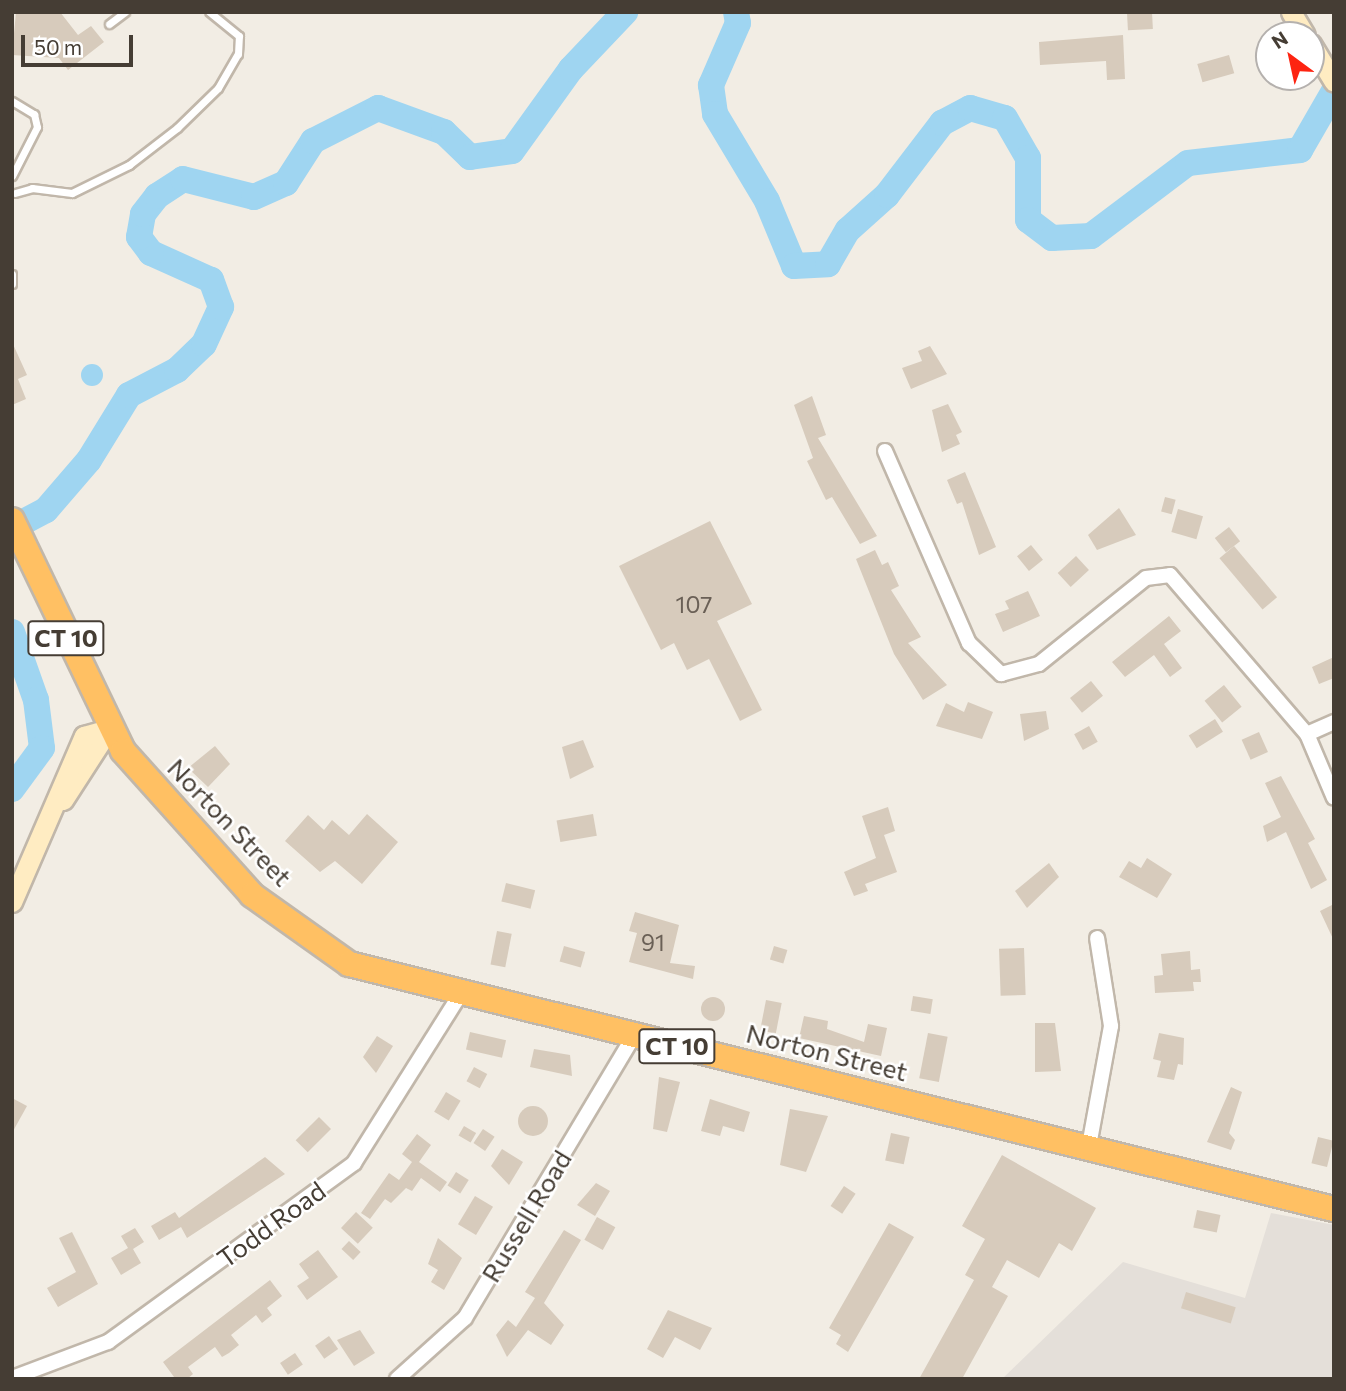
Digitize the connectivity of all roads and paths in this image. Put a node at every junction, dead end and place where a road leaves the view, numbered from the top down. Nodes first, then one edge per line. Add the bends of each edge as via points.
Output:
1 (125, 12) edge
2 (209, 12) edge
3 (109, 24) dead end
4 (1325, 66) edge
5 (1334, 82) edge
6 (12, 101) edge
7 (12, 176) edge
8 (13, 193) edge
9 (12, 274) edge
10 (12, 284) edge
11 (886, 451) dead end
12 (12, 520) edge
13 (1334, 722) edge
14 (109, 729) junction
15 (1307, 734) junction
16 (1334, 797) edge
17 (12, 902) edge
18 (1097, 938) dead end
19 (461, 993) junction
20 (634, 1036) junction
21 (1089, 1146) junction
22 (1334, 1209) edge
23 (12, 1378) edge
24 (397, 1379) edge

1 - 3 lane
2 - 8 lane via 239,36 238,54 218,88 177,128 129,165 72,193 32,188
4 - 5 main road
6 - 7 lane via 34,114 37,127
9 - 10 lane
11 - 15 street via 969,643 1001,674 1039,664 1146,578 1170,575
12 - 14 highway, CT 10
13 - 15 street
14 - 17 main road via 57,810
14 - 19 highway, Norton Street / CT 10 via 252,895 349,964
15 - 16 street
18 - 21 street via 1111,1026
19 - 20 highway, Norton Street / CT 10
19 - 23 street, Todd Road via 354,1163 108,1342
20 - 21 highway, Norton Street / CT 10
20 - 24 street, Russell Road via 466,1318
21 - 22 highway, Norton Street / CT 10

